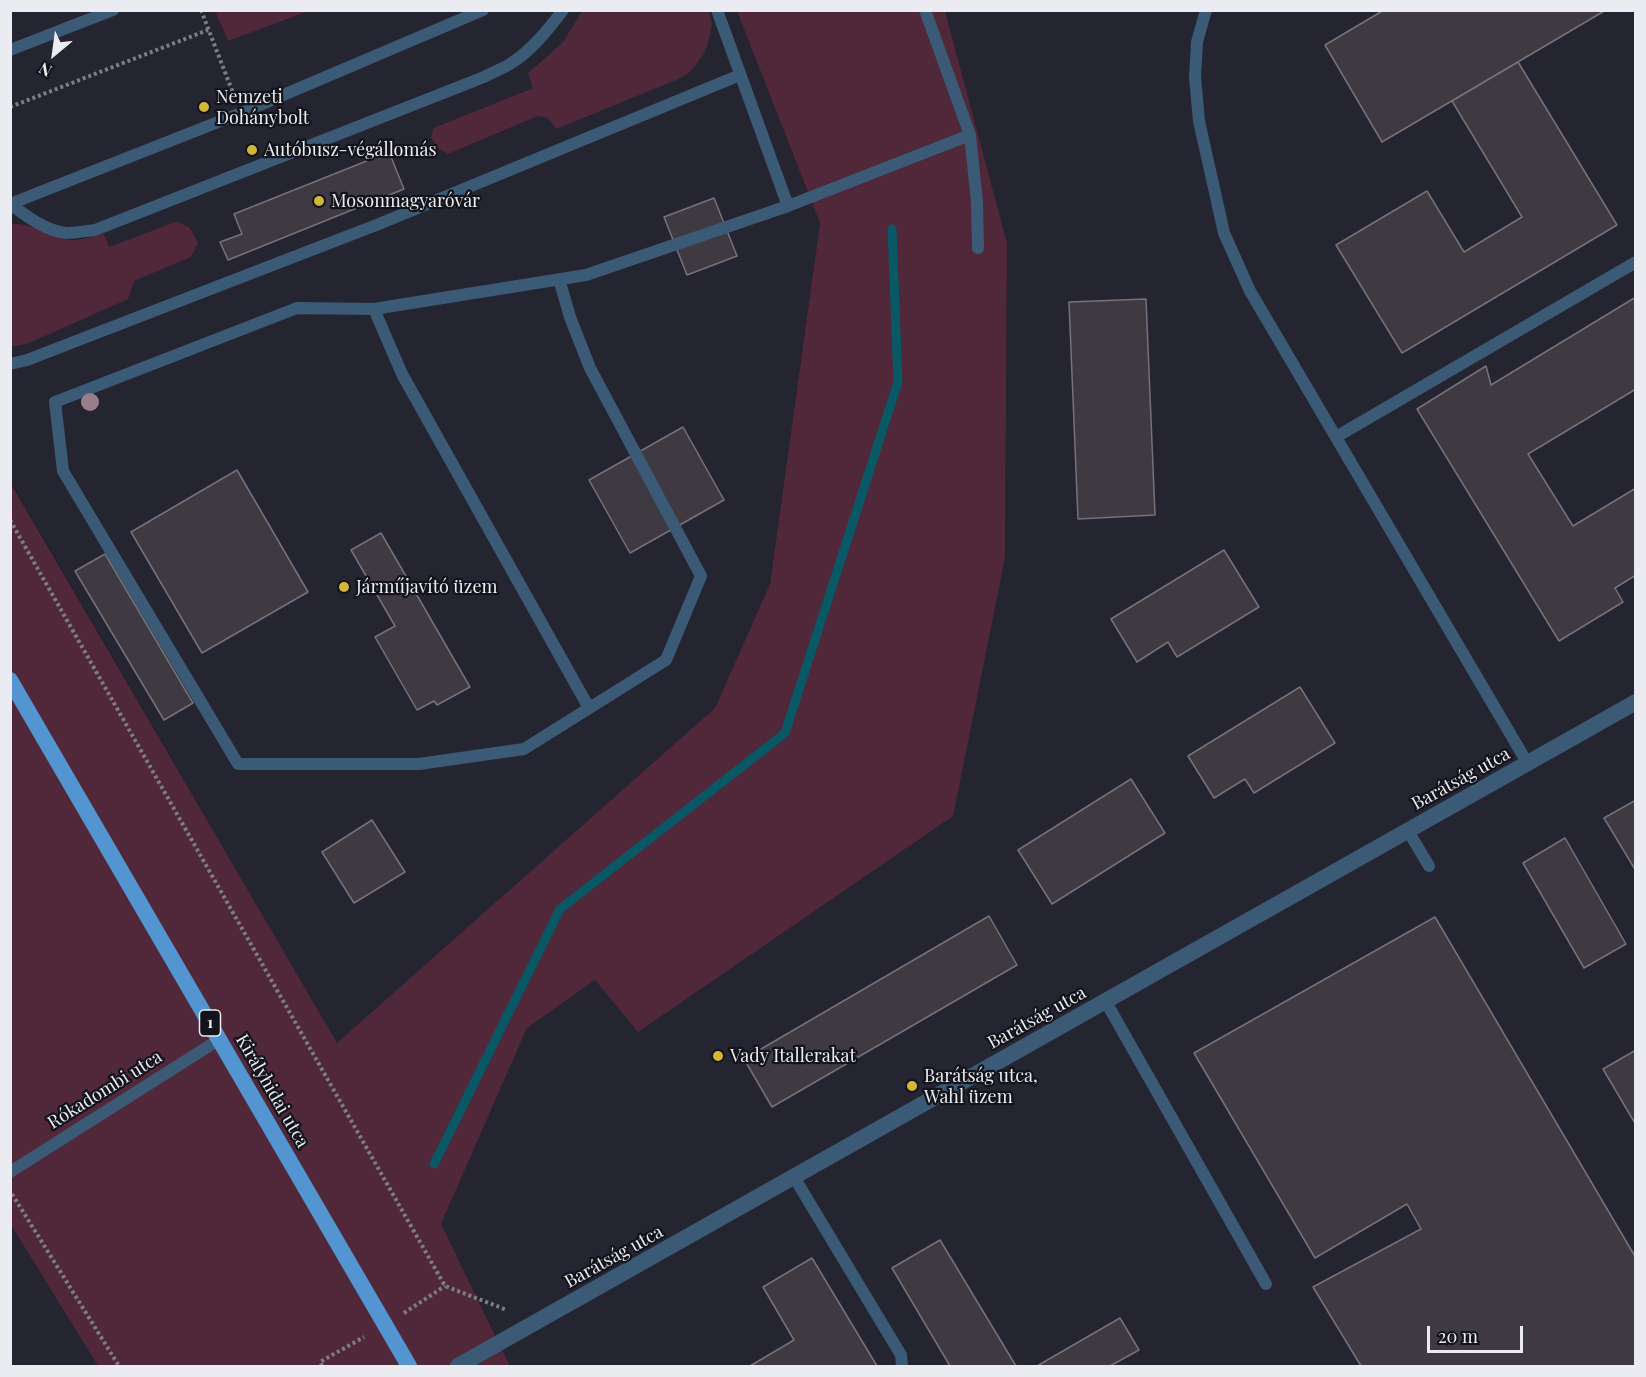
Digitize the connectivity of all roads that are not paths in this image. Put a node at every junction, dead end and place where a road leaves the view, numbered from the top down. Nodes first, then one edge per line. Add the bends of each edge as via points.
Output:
1 (113, 10) edge
2 (483, 10) edge
3 (563, 10) edge
4 (717, 10) edge
5 (925, 10) edge
6 (1206, 10) edge
7 (10, 51) edge
8 (740, 75) junction
9 (970, 135) junction
10 (10, 204) edge
11 (788, 206) junction
12 (978, 248) dead end
13 (1635, 262) edge
14 (560, 279) junction
15 (374, 309) junction
16 (10, 364) edge
17 (1336, 437) junction
18 (10, 680) edge
19 (1635, 702) edge
20 (589, 708) junction
21 (1528, 764) junction
22 (1408, 831) junction
23 (1429, 866) dead end
24 (1106, 1002) junction
25 (220, 1039) junction
26 (10, 1172) edge
27 (794, 1177) junction
28 (1266, 1284) dead end
29 (409, 1366) edge
30 (458, 1366) edge
31 (902, 1366) edge

1 - 7 lane
2 - 10 lane via 241,113
3 - 10 lane via 527,50 484,77 95,230 66,233 49,229
4 - 8 lane
5 - 9 lane
6 - 17 lane via 1197,42 1195,77 1199,122 1224,233 1250,291
8 - 11 lane
8 - 16 lane via 379,224
9 - 11 lane
9 - 12 lane
11 - 14 lane via 586,274
13 - 17 lane
14 - 15 lane
14 - 20 lane via 590,368 701,576 666,660
15 - 20 lane via 402,374
15 - 20 lane via 297,308 55,402 63,471 238,764 419,764 524,749
17 - 21 lane
18 - 25 main road, Királyhidai utca / 1
19 - 21 street, Barátság utca
21 - 22 street, Barátság utca
22 - 23 lane
22 - 24 street, Barátság utca
24 - 27 street, Barátság utca
24 - 28 lane
25 - 26 lane, Rókadombi utca
25 - 29 main road, Királyhidai utca / 1
27 - 30 street, Barátság utca
27 - 31 lane via 901,1355

